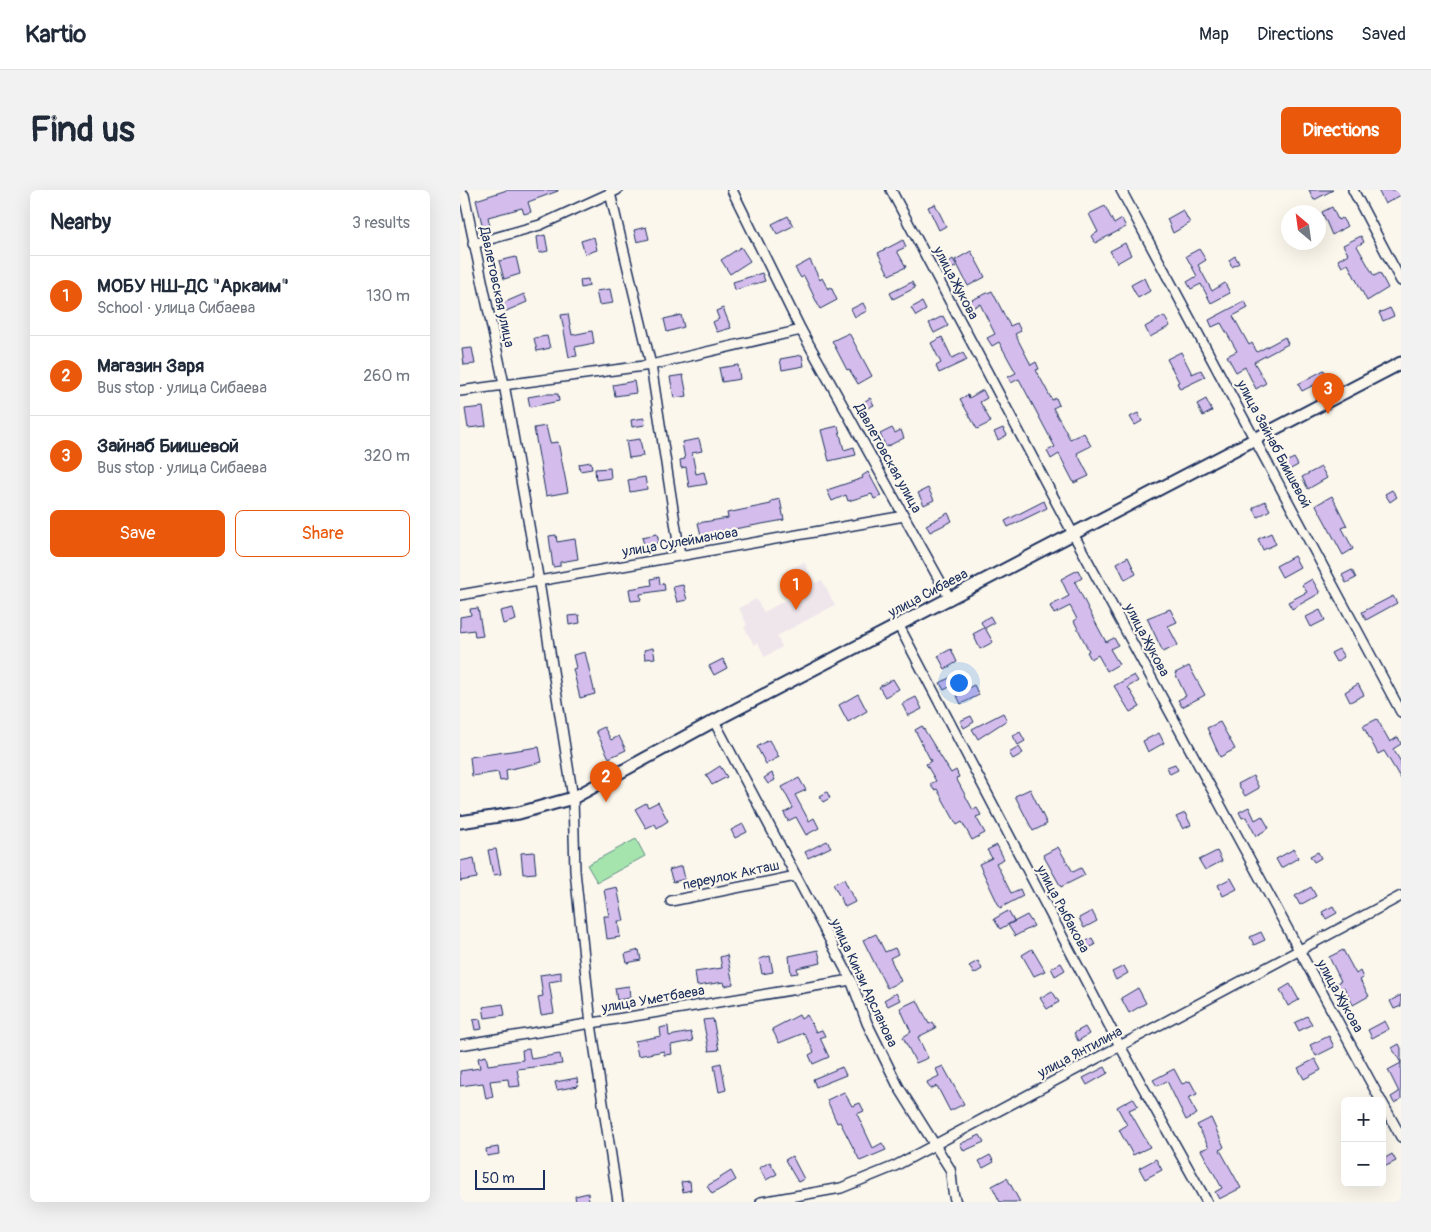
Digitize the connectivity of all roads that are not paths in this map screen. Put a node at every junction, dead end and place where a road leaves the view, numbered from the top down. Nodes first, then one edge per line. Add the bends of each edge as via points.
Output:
1 (732, 190) edge
2 (891, 190) edge
3 (1120, 190) edge
4 (1352, 190) edge
5 (614, 191) edge
6 (462, 193) edge
7 (473, 244) junction
8 (1401, 282) edge
9 (801, 330) junction
10 (1401, 363) edge
11 (651, 365) junction
12 (504, 384) junction
13 (460, 391) edge
14 (1256, 439) junction
15 (904, 516) junction
16 (1073, 533) junction
17 (680, 555) junction
18 (539, 582) junction
19 (460, 595) edge
20 (950, 599) junction
21 (899, 626) junction
22 (1401, 712) edge
23 (714, 721) junction
24 (573, 798) junction
25 (460, 822) edge
26 (796, 876) junction
27 (1401, 896) edge
28 (671, 901) dead end
29 (1300, 952) junction
30 (850, 980) junction
31 (591, 1024) junction
32 (460, 1045) edge
33 (1120, 1046) junction
34 (1379, 1097) edge
35 (1386, 1109) edge
36 (1401, 1137) edge
37 (935, 1144) junction
38 (618, 1202) edge
39 (761, 1202) edge
40 (956, 1202) edge
41 (1207, 1202) edge

1 - 9 street, Давлетовская улица
2 - 16 street, улица Жукова
3 - 14 street, улица Зайнаб Биишевой
4 - 8 street
5 - 7 street via 540,226
5 - 11 street
6 - 7 street, Давлетовская улица
7 - 12 street, Давлетовская улица
9 - 11 street
9 - 15 street, Давлетовская улица
10 - 14 main road, улица Сибаева
11 - 12 street
11 - 17 street
12 - 13 street
12 - 18 street, Давлетовская улица
14 - 16 main road, улица Сибаева
14 - 22 street, улица Зайнаб Биишевой
15 - 17 street, улица Сулейманова
15 - 20 street, Давлетовская улица
16 - 20 main road, улица Сибаева
16 - 29 street, улица Жукова
17 - 18 street, улица Сулейманова
18 - 19 street, улица Сулейманова
18 - 24 street, Давлетовская улица
20 - 21 main road, улица Сибаева
21 - 23 main road, улица Сибаева
21 - 33 street, улица Рыбакова
23 - 24 main road, улица Сибаева
23 - 26 street, улица Кинзи Арсланова
24 - 25 main road, улица Сибаева via 519,813
24 - 31 street, Давлетовская улица via 575,871
26 - 28 street, переулок Акташ
26 - 30 street, улица Кинзи Арсланова
27 - 29 street, улица Янтилина
29 - 33 street, улица Янтилина
29 - 34 street, улица Жукова
30 - 31 street, улица Уметбаева
30 - 37 street, улица Кинзи Арсланова via 898,1086
31 - 32 street, улица Уметбаева
31 - 38 street, Давлетовская улица
33 - 37 street, улица Янтилина
33 - 41 street, улица Рыбакова
35 - 36 street, улица Жукова
37 - 39 street, улица Янтилина via 896,1166 841,1188
37 - 40 street, улица Кинзи Арсланова via 950,1169 951,1192

